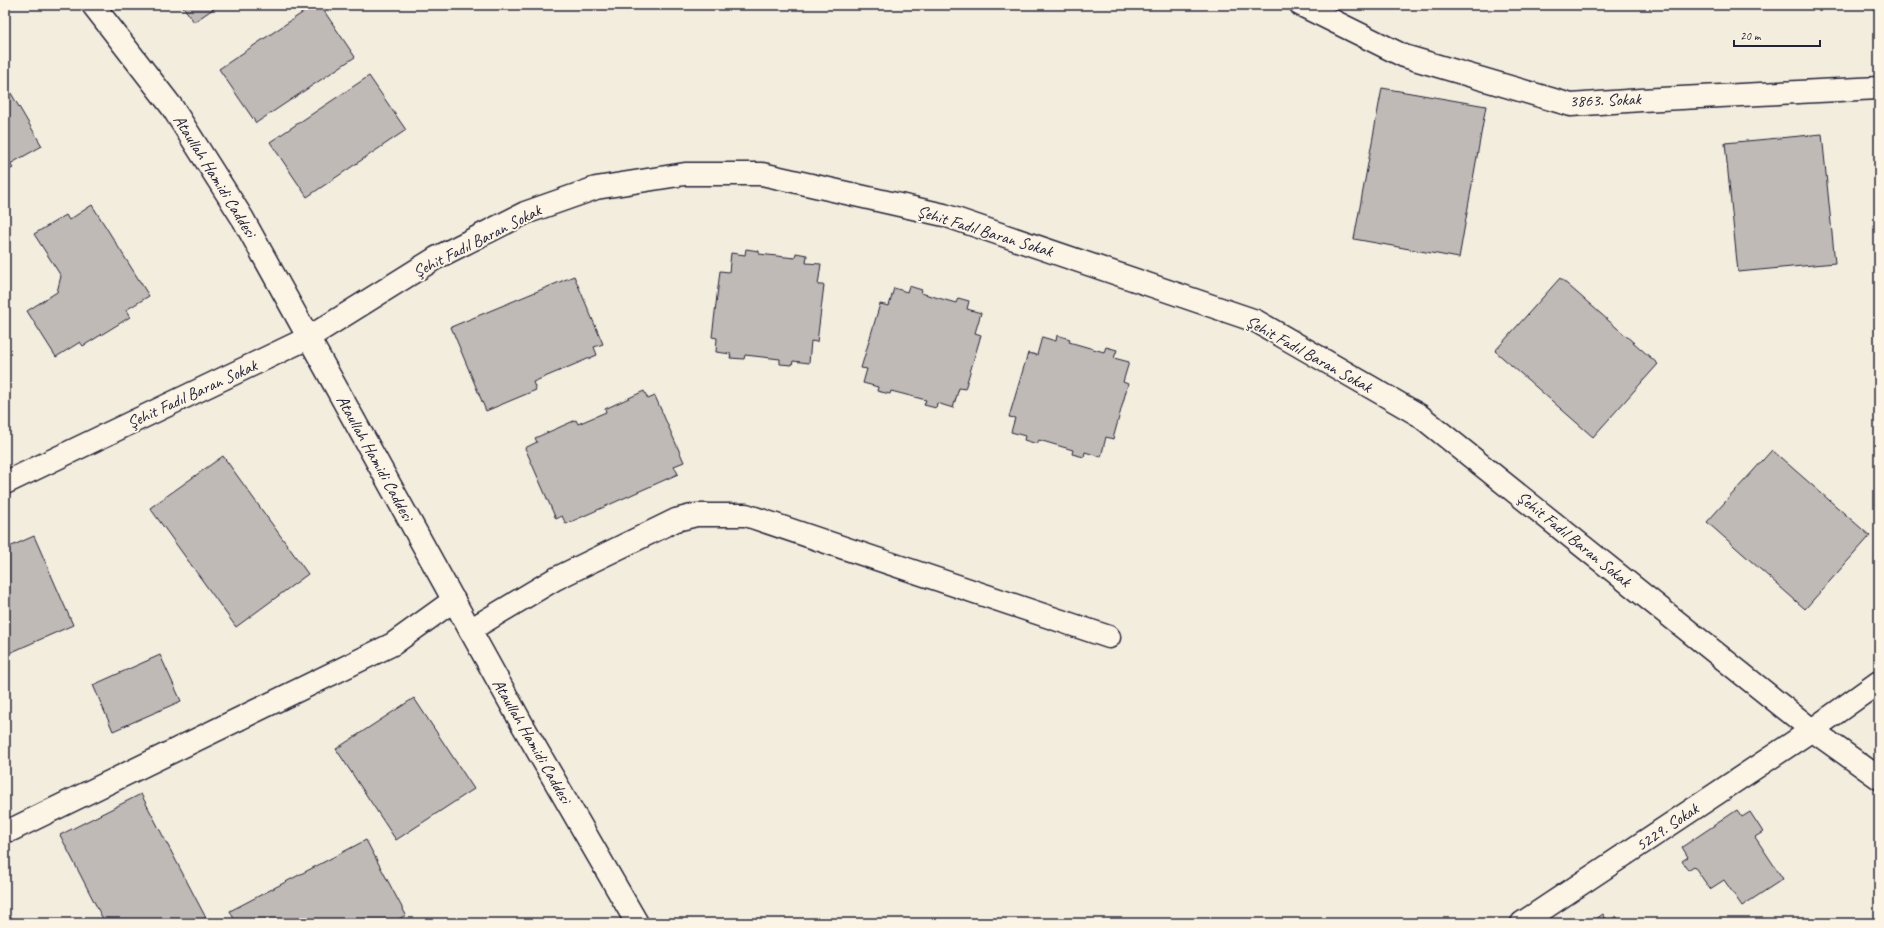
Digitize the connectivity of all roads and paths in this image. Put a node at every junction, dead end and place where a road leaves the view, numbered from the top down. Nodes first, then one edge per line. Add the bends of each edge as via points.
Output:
1 (93, 5) edge
2 (1301, 5) edge
3 (1879, 88) edge
4 (308, 338) junction
5 (5, 483) edge
6 (454, 600) junction
7 (470, 630) junction
8 (1109, 637) dead end
9 (1879, 682) edge
10 (1812, 730) junction
11 (1879, 778) edge
12 (12, 830) dead end
13 (637, 923) edge
14 (1522, 923) edge

1 - 4 street, Ataullah Hamidi Caddesi via 172,107 243,219
2 - 3 street, 3863. Sokak via 1404,56 1571,105
4 - 5 street, Şehit Fadıl Baran Sokak
4 - 6 street, Ataullah Hamidi Caddesi
4 - 10 street, Şehit Fadıl Baran Sokak via 436,258 525,213 596,188 685,174 762,174 944,215 1256,321 1419,415
6 - 7 street, Ataullah Hamidi Caddesi
6 - 12 street via 393,644
7 - 8 street via 555,579 676,520 696,515 746,515
7 - 13 street, Ataullah Hamidi Caddesi
9 - 10 street, 5229. Sokak
10 - 11 street, Şehit Fadıl Baran Sokak
10 - 14 street, 5229. Sokak

